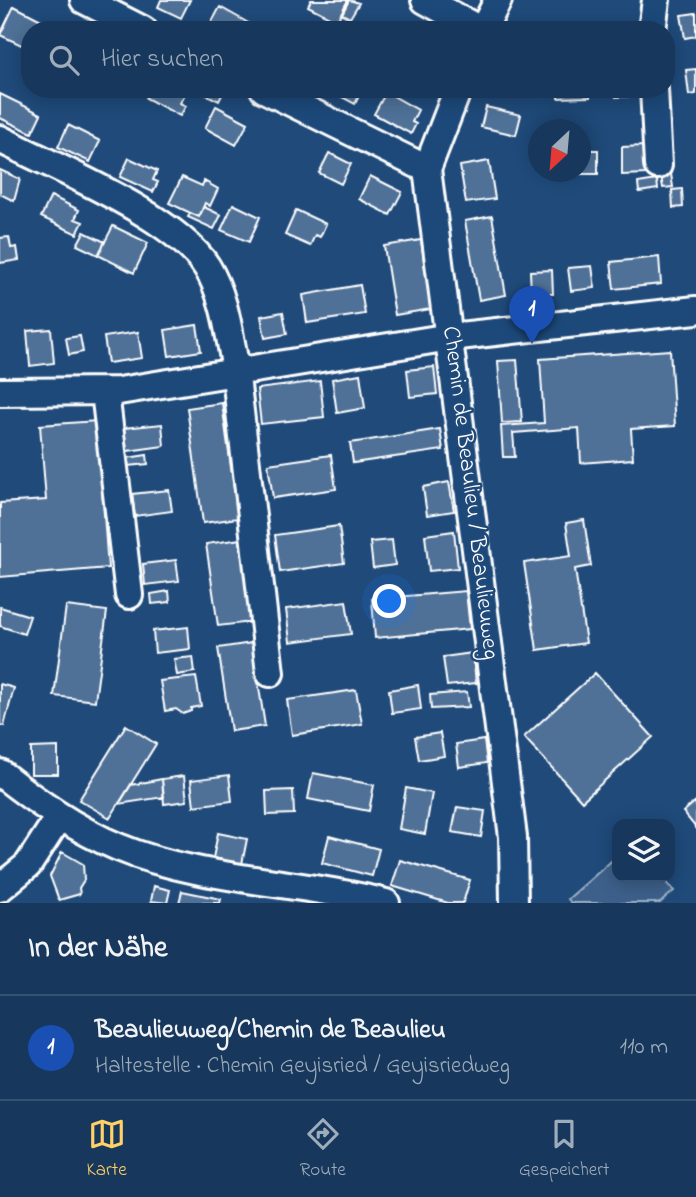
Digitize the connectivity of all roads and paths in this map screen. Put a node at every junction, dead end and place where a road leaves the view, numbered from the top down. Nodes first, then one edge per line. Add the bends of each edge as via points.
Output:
1 (84, 0) edge
2 (425, 0) edge
3 (498, 0) edge
4 (656, 0) edge
5 (125, 21) edge
6 (465, 21) edge
7 (487, 21) edge
8 (653, 21) edge
9 (282, 98) edge
10 (455, 98) edge
11 (654, 98) edge
12 (0, 139) edge
13 (658, 165) dead end
14 (427, 169) junction
15 (696, 310) edge
16 (450, 337) junction
17 (234, 372) junction
18 (0, 392) edge
19 (105, 392) junction
20 (130, 595) dead end
21 (271, 673) dead end
22 (0, 773) edge
23 (59, 817) junction
24 (0, 888) edge
25 (266, 893) edge
26 (386, 903) edge
27 (514, 903) edge

1 - 5 street
2 - 6 street
3 - 7 street
4 - 8 street
9 - 14 street
10 - 14 street, Chemin de Beaulieu / Beaulieuweg
11 - 13 street
12 - 17 street via 153,217 193,250 207,267 225,308
14 - 16 street, Chemin de Beaulieu / Beaulieuweg
15 - 16 street
16 - 17 street
16 - 27 street, Chemin de Beaulieu / Beaulieuweg via 513,836
17 - 19 street
17 - 21 street
18 - 19 street
19 - 20 street
22 - 23 street
23 - 24 street via 28,866
23 - 25 street via 119,847
25 - 26 street

